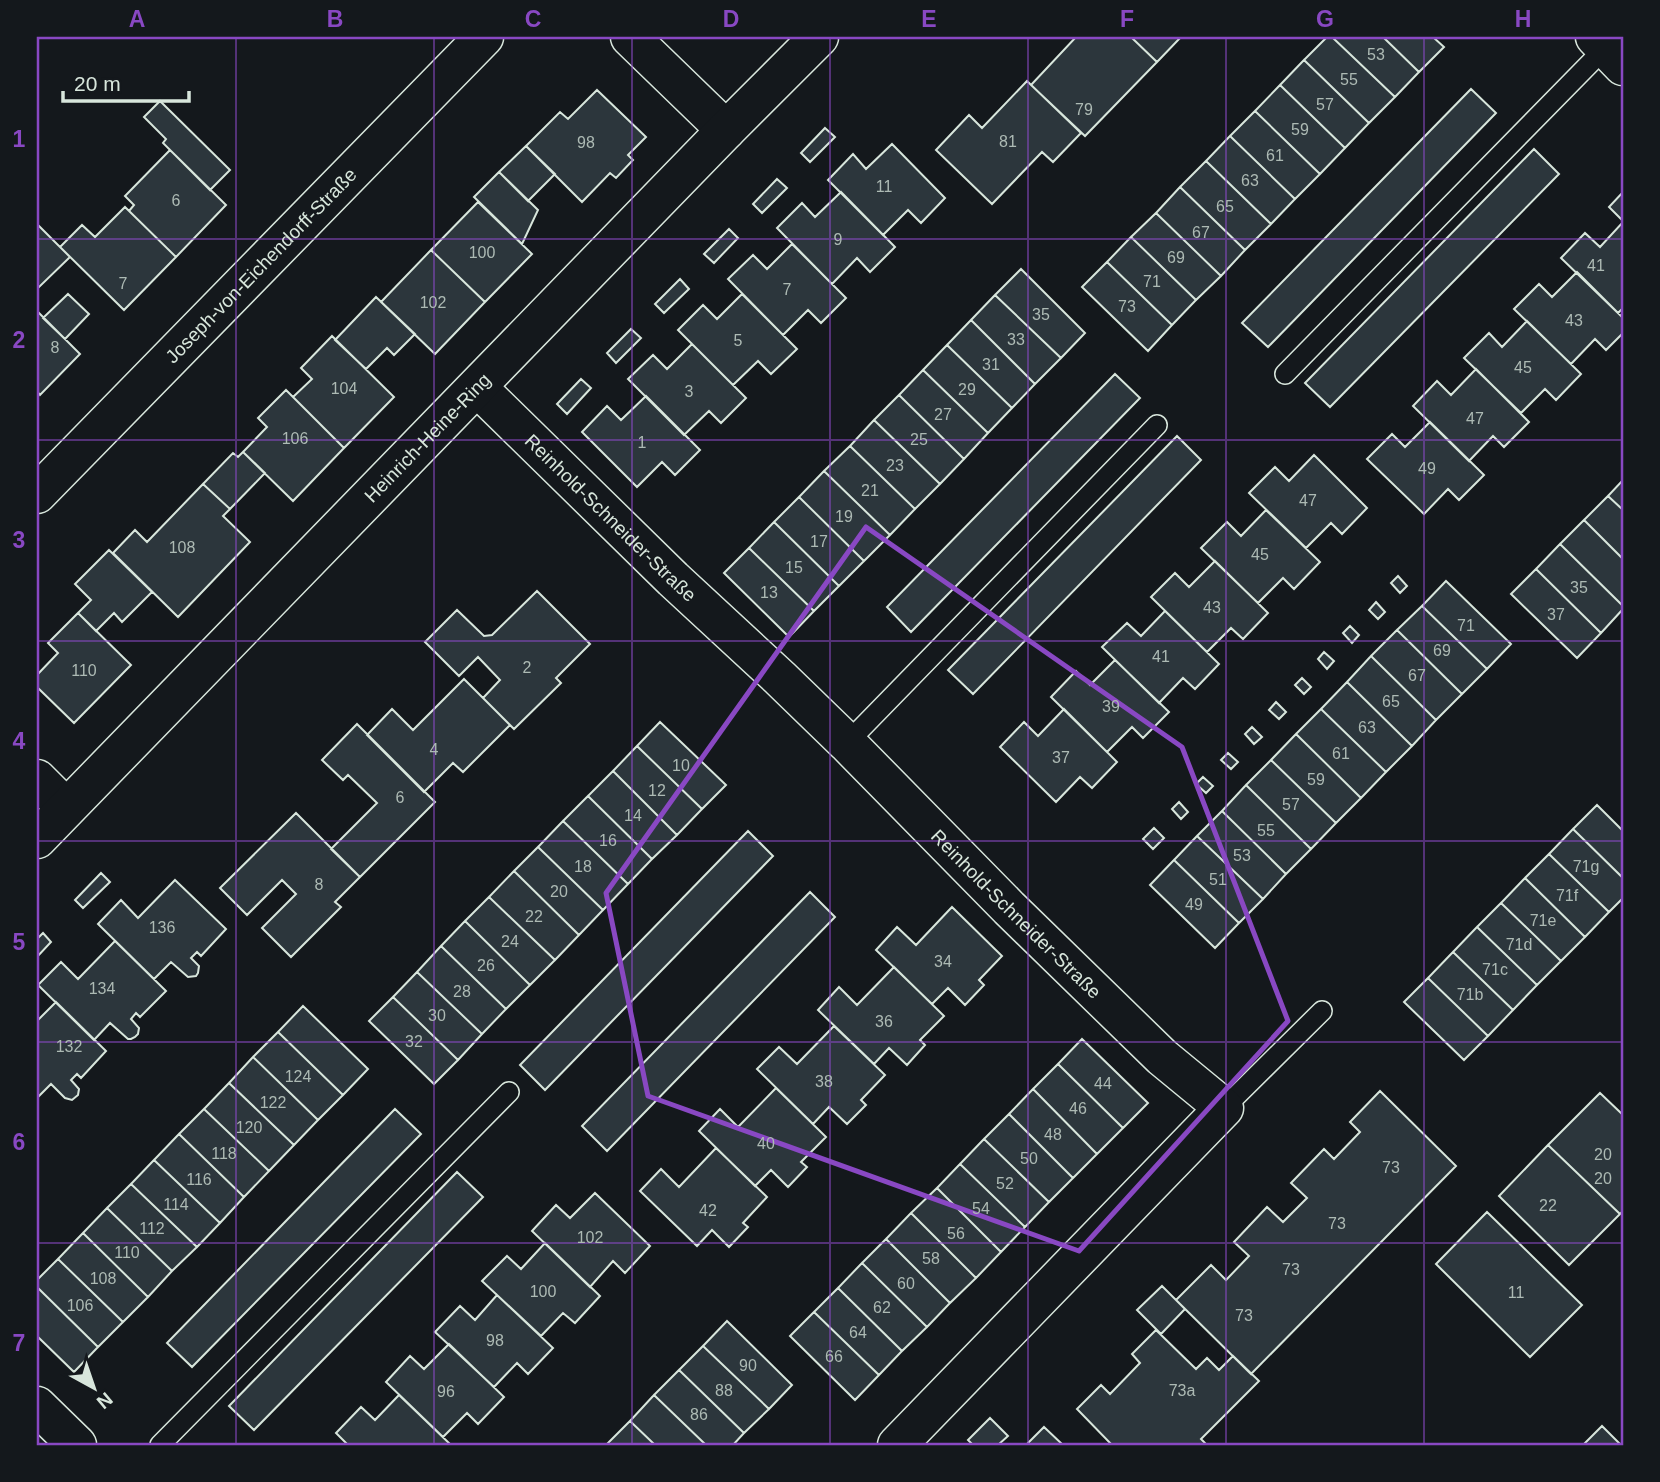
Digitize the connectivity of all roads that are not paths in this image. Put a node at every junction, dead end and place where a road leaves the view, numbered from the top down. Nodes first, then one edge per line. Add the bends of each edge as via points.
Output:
1 (484, 37) edge
2 (630, 37) edge
3 (819, 37) edge
4 (1608, 50) edge
5 (726, 130) junction
6 (1286, 374) dead end
7 (477, 387) junction
8 (1157, 425) dead end
9 (37, 494) edge
10 (847, 743) junction
11 (37, 779) edge
12 (66, 808) junction
13 (37, 839) edge
14 (1322, 1011) dead end
15 (509, 1092) dead end
16 (1224, 1108) junction
17 (37, 1405) edge
18 (77, 1445) edge
19 (160, 1445) edge
20 (897, 1445) edge

1 - 9 street, Joseph-von-Eichendorff-Straße
2 - 5 street
3 - 5 street, Heinrich-Heine-Ring
4 - 6 lane
5 - 7 street, Heinrich-Heine-Ring
7 - 10 street, Reinhold-Schneider-Straße
7 - 12 street, Heinrich-Heine-Ring
8 - 10 lane
10 - 16 street, Reinhold-Schneider-Straße via 1162,1057
11 - 12 street
12 - 13 street, Heinrich-Heine-Ring
14 - 16 lane
15 - 19 lane
16 - 20 street
17 - 18 street

